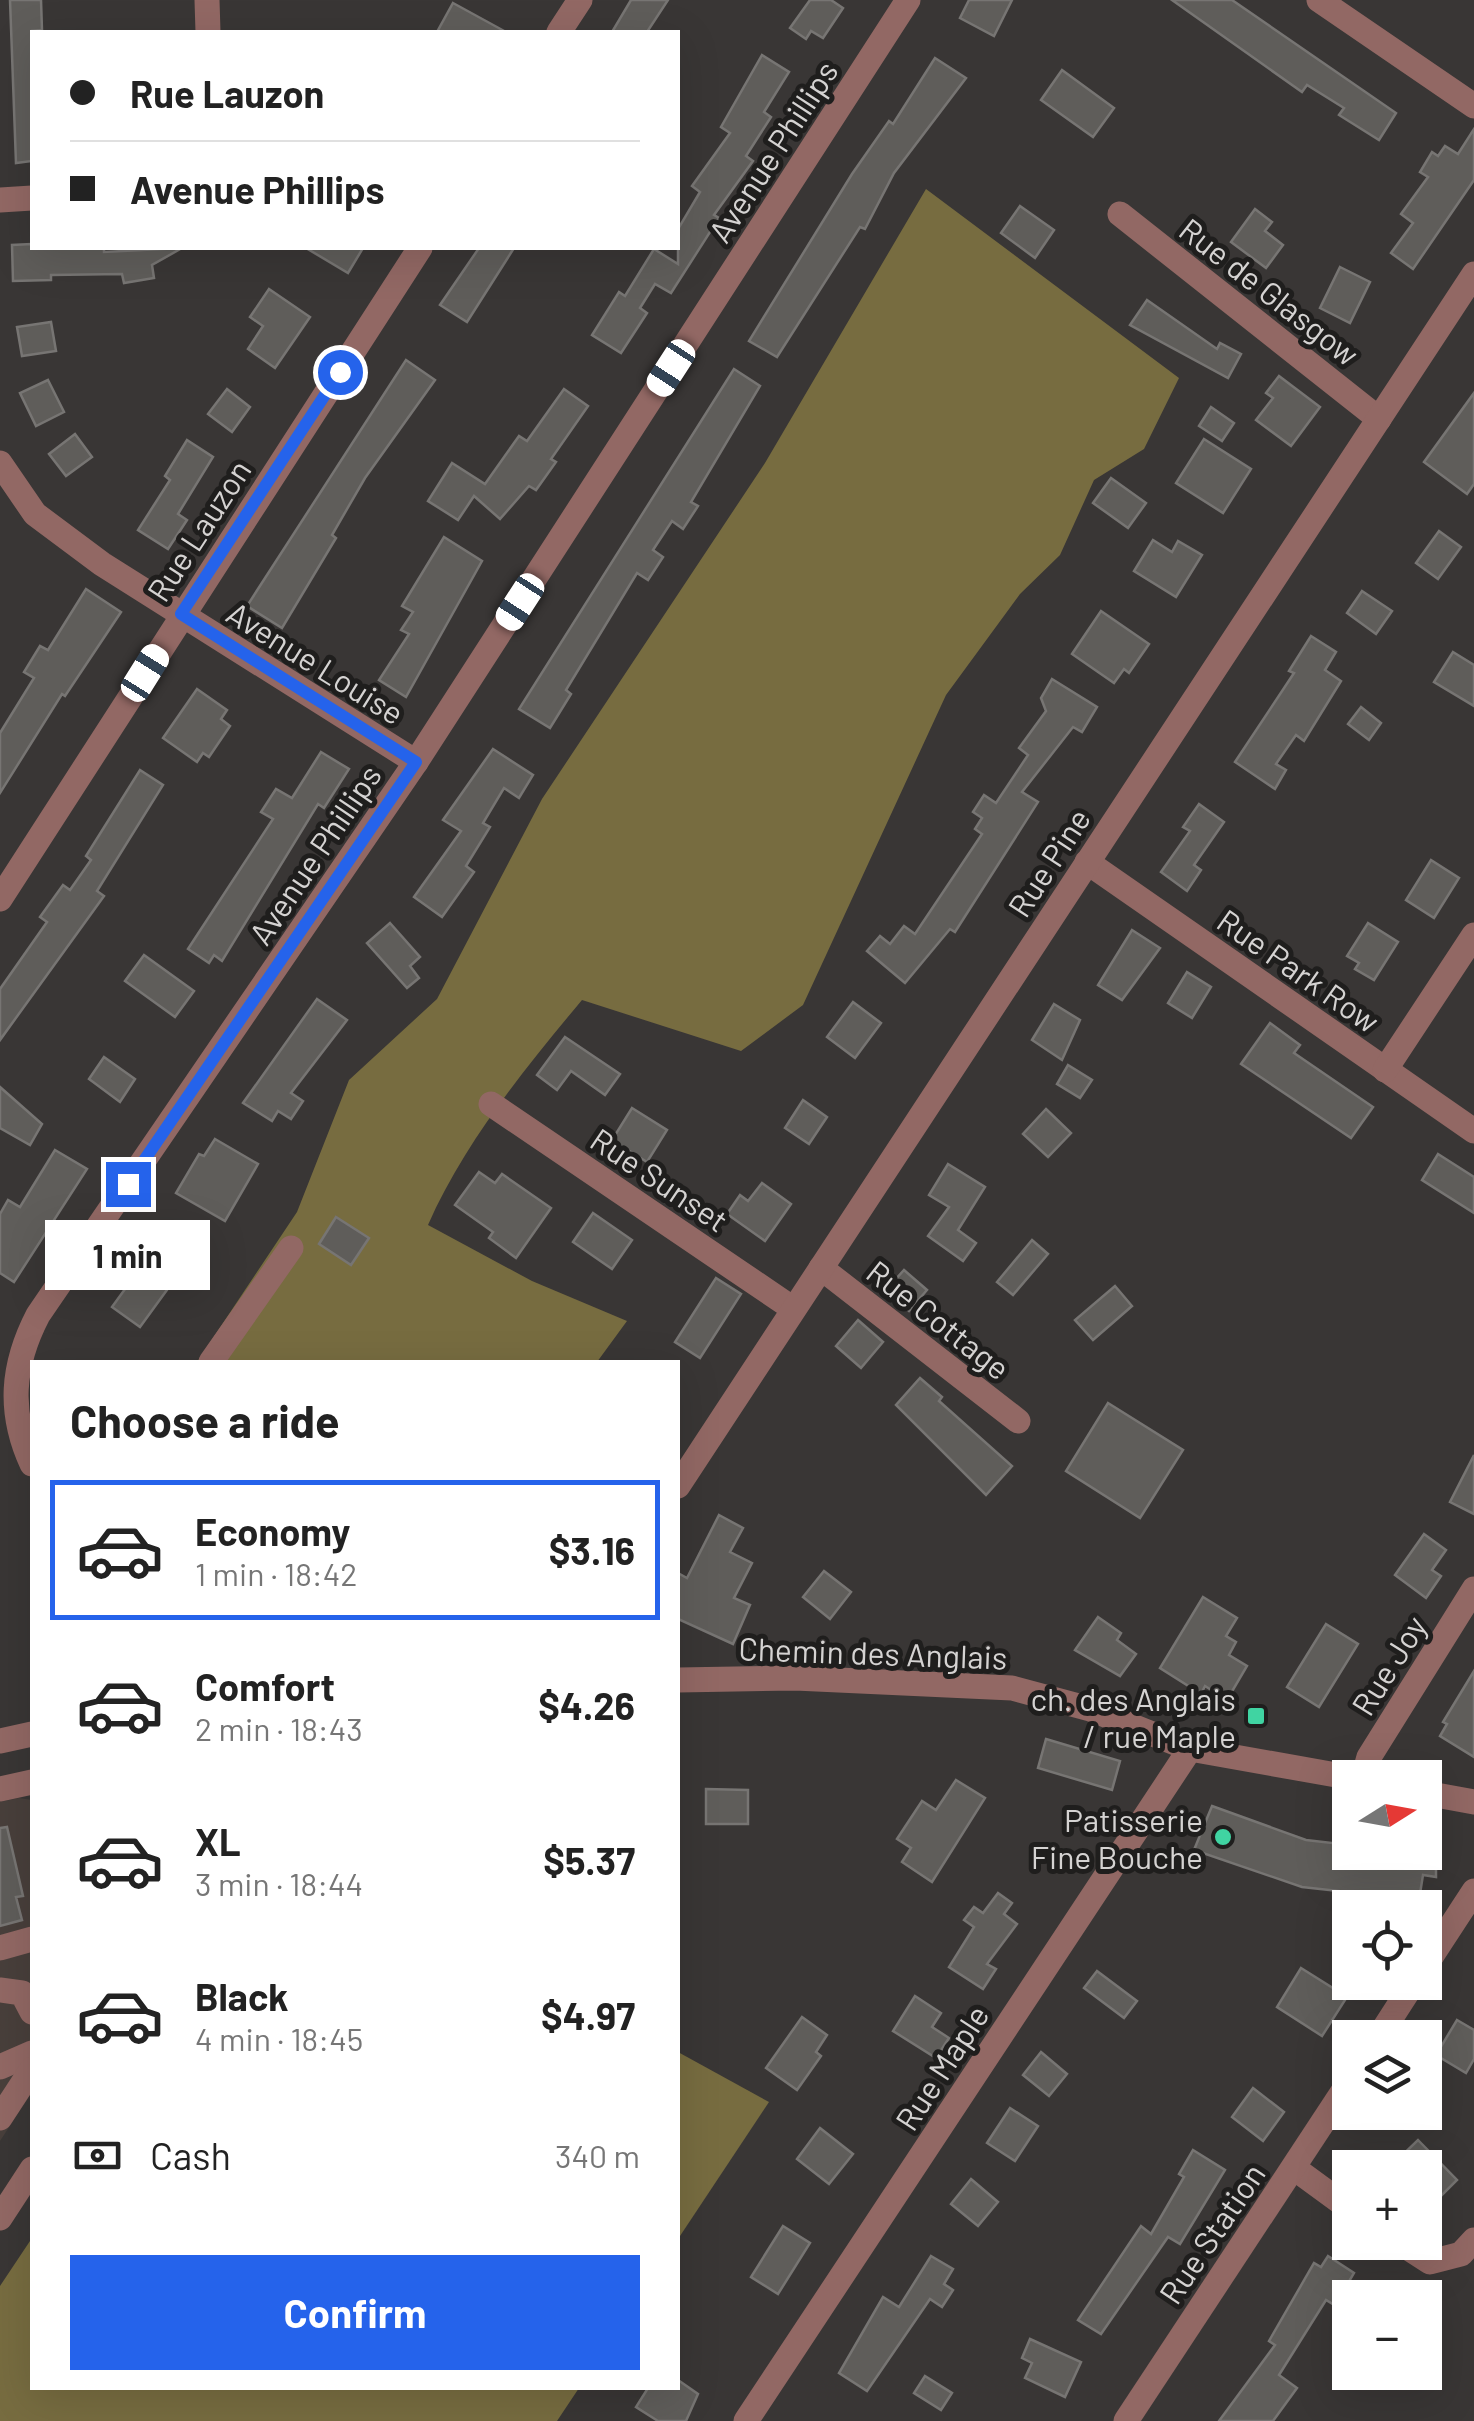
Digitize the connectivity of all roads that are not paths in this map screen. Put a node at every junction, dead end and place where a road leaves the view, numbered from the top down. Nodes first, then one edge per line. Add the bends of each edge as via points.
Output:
1 (207, 0) edge
2 (580, 0) edge
3 (908, 0) edge
4 (1319, 0) edge
5 (208, 30) edge
6 (560, 30) edge
7 (1474, 106) edge
8 (30, 198) edge
9 (0, 200) edge
10 (1120, 214) dead end
11 (419, 250) edge
12 (1474, 274) edge
13 (1379, 419) junction
14 (0, 463) edge
15 (181, 614) junction
16 (416, 762) junction
17 (1086, 862) junction
18 (0, 899) edge
19 (1474, 935) edge
20 (1385, 1070) junction
21 (491, 1104) dead end
22 (1474, 1131) edge
23 (290, 1248) dead end
24 (821, 1268) junction
25 (792, 1308) junction
26 (212, 1360) edge
27 (7, 1396) edge
28 (1018, 1421) dead end
29 (30, 1458) edge
30 (680, 1483) edge
31 (1474, 1589) edge
32 (680, 1680) edge
33 (30, 1734) edge
34 (0, 1741) edge
35 (1190, 1749) junction
36 (1367, 1760) edge
37 (1332, 1774) edge
38 (30, 1782) edge
39 (0, 1789) edge
40 (1442, 1795) edge
41 (1474, 1802) edge
42 (1474, 1891) edge
43 (30, 1940) edge
44 (1442, 1940) edge
45 (0, 1948) edge
46 (0, 1990) edge
47 (30, 2008) edge
48 (30, 2053) edge
49 (0, 2067) edge
50 (30, 2072) edge
51 (1332, 2109) edge
52 (0, 2118) edge
53 (1294, 2168) junction
54 (30, 2172) edge
55 (1332, 2196) edge
56 (0, 2218) edge
57 (1474, 2240) edge
58 (1427, 2260) edge
59 (746, 2421) edge
60 (1126, 2421) edge

1 - 5 street
2 - 6 street
3 - 16 street, Avenue Phillips
4 - 7 street
8 - 9 street
10 - 13 street, Rue de Glasgow
11 - 15 street, Rue Lauzon
12 - 13 street, Rue Pine
13 - 17 street, Rue Pine
14 - 15 street, Avenue Louise via 35,514
15 - 16 street, Avenue Louise
15 - 18 street, Rue Lauzon
16 - 27 street, Avenue Phillips via 38,1315
17 - 20 street, Rue Park Row
17 - 24 street, Rue Pine
19 - 20 street
20 - 22 street, Rue Park Row
21 - 25 street, Rue Sunset
23 - 26 street
24 - 25 street, Rue Pine
24 - 28 street, Rue Cottage
25 - 30 street, Rue Pine
27 - 29 street, Avenue Phillips
31 - 36 street, Rue Joy
32 - 35 street, Chemin des Anglais via 1012,1688
33 - 34 street
35 - 37 street, Chemin des Anglais
35 - 59 street, Rue Maple
38 - 39 street
40 - 41 street
42 - 44 street
43 - 45 street
46 - 47 street via 22,1993
48 - 49 street
50 - 52 street
51 - 53 street, Rue Station
53 - 55 street
53 - 60 street, Rue Station
54 - 56 street
57 - 58 street via 1444,2262

